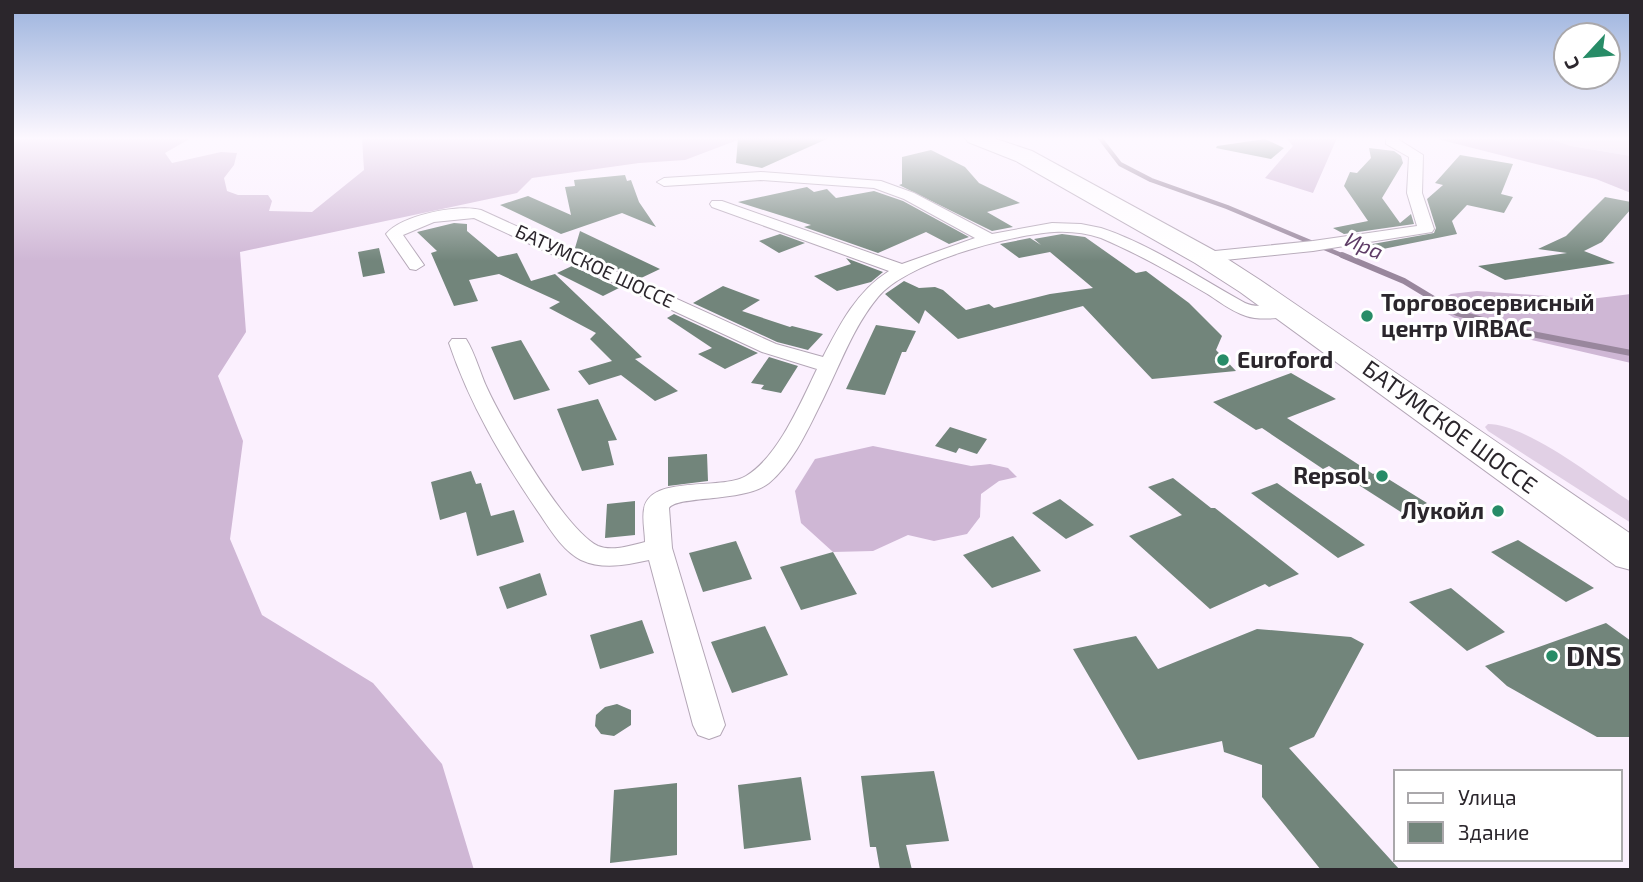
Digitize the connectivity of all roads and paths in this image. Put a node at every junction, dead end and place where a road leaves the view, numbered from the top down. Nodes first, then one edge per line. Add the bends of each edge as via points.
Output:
1 (710, 179) edge
2 (806, 179) edge
3 (1066, 179) edge
4 (1413, 179) edge
5 (664, 182) dead end
6 (717, 204) dead end
7 (989, 239) junction
8 (1205, 257) junction
9 (416, 265) dead end
10 (906, 271) junction
11 (1287, 311) junction
12 (459, 343) dead end
13 (830, 366) junction
14 (659, 548) junction
15 (1631, 555) edge
16 (709, 725) dead end

1 - 5 street
2 - 7 street via 876,184 909,196
3 - 8 highway, БАТУМСКОЕ ШОССЕ
4 - 8 street via 1415,203 1426,229
6 - 10 street
7 - 10 street via 951,249
7 - 11 street via 1065,226 1094,229 1239,307 1251,312
8 - 11 highway, БАТУМСКОЕ ШОССЕ
9 - 13 street, БАТУМСКОЕ ШОССЕ via 394,233 408,223 476,212 769,348
10 - 13 street via 875,290
11 - 15 highway, БАТУМСКОЕ ШОССЕ
12 - 14 street via 471,381 517,464 568,535 592,554 618,556
13 - 14 street via 774,466 752,484 663,499 656,508
14 - 16 street

